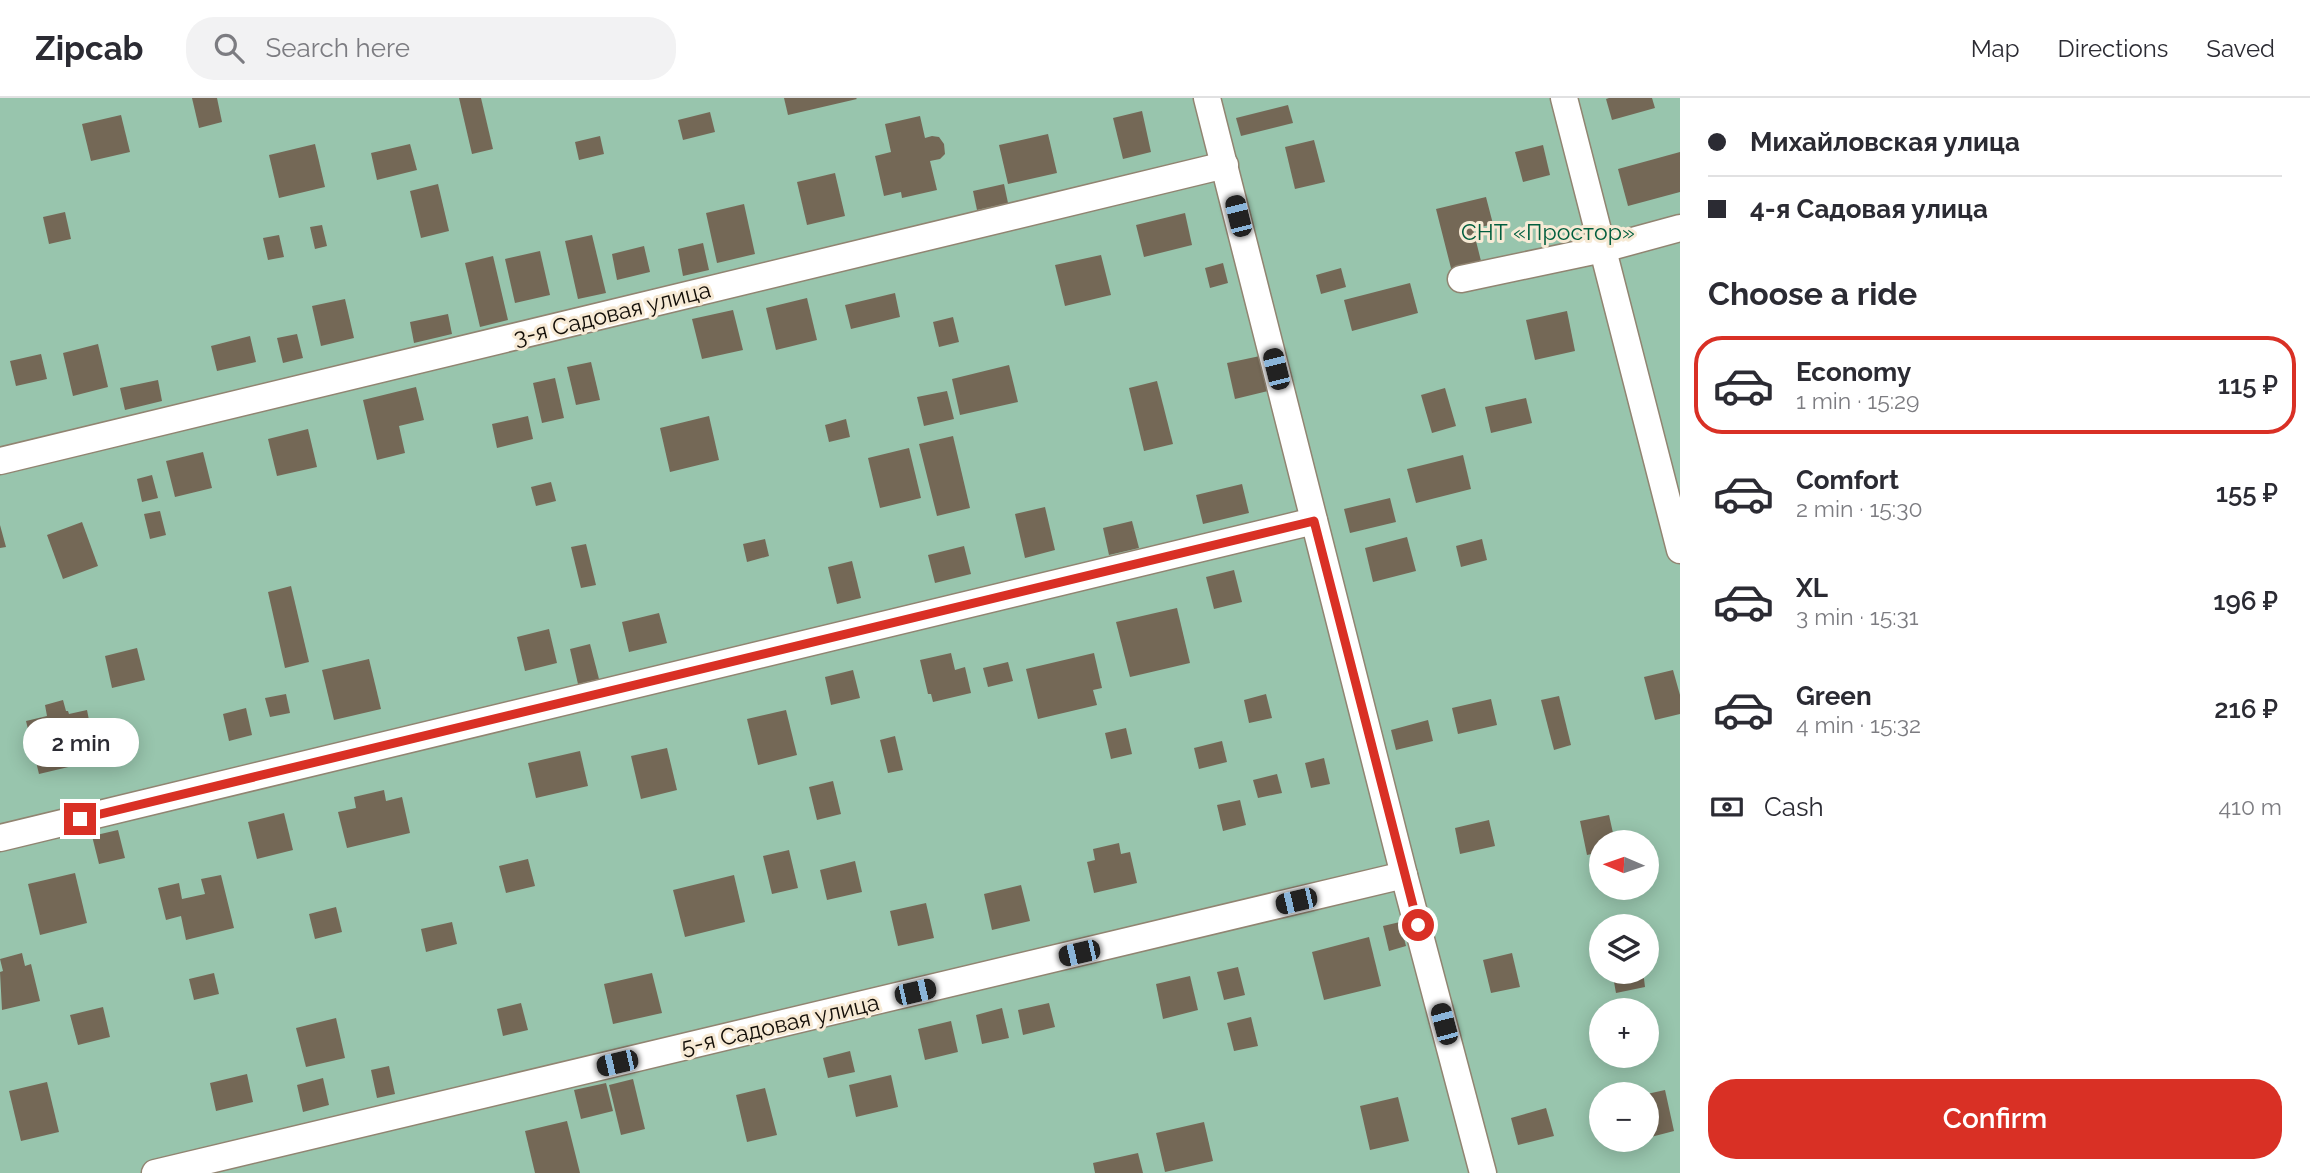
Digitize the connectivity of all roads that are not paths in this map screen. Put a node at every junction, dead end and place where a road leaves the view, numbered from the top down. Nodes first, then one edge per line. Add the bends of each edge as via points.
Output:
1 (1207, 98) edge
2 (1564, 98) edge
3 (1225, 165) junction
4 (1680, 228) edge
5 (1603, 249) junction
6 (1461, 279) dead end
7 (0, 461) edge
8 (1314, 521) junction
9 (1680, 550) edge
10 (0, 838) edge
11 (1404, 875) junction
12 (155, 1173) edge
13 (1483, 1173) edge

1 - 3 street
2 - 5 street
3 - 7 street, 3-я Садовая улица
3 - 8 street
4 - 5 street
5 - 6 street
5 - 9 street
8 - 10 street
8 - 11 street
11 - 12 street, 5-я Садовая улица
11 - 13 street

